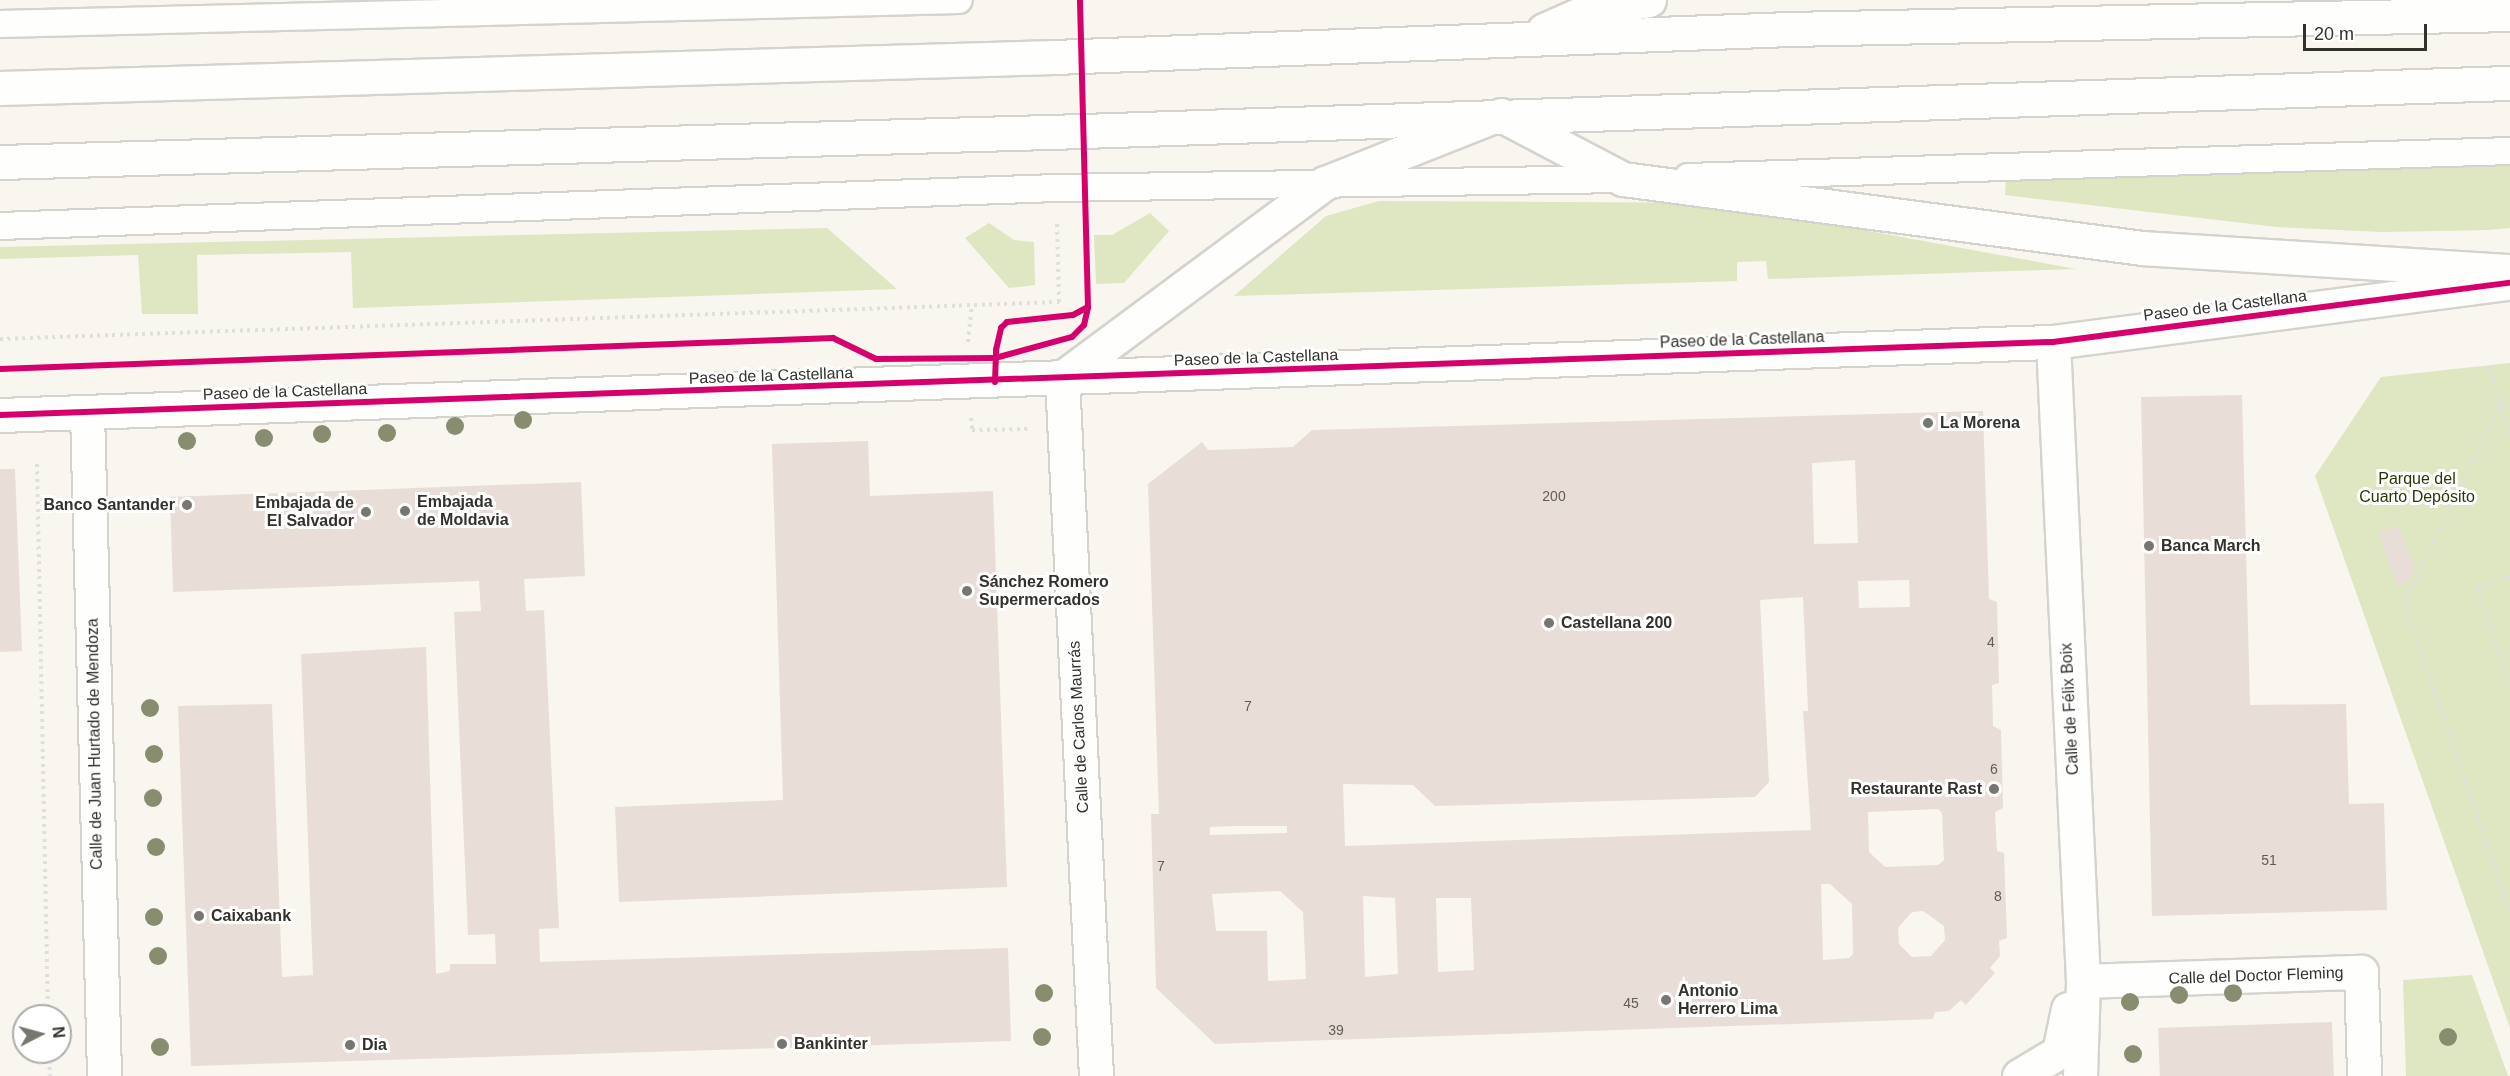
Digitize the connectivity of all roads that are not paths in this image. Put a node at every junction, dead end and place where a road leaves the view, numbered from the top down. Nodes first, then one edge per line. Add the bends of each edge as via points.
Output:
1 (959, 0) edge
2 (1649, 0) edge
3 (2510, 14) edge
4 (0, 24) edge
5 (1528, 37) junction
6 (4, 82) edge
7 (2510, 82) edge
8 (1500, 114) junction
9 (2510, 151) edge
10 (0, 162) edge
11 (1623, 179) junction
12 (1325, 183) junction
13 (0, 226) edge
14 (2510, 271) edge
15 (2510, 282) edge
16 (2053, 342) junction
17 (1062, 378) junction
18 (87, 412) junction
19 (0, 415) edge
20 (2081, 949) junction
21 (2083, 981) junction
22 (104, 1076) edge
23 (1096, 1076) edge
24 (2019, 1076) edge
25 (2080, 1076) edge
26 (2364, 1076) edge

1 - 4 lane
2 - 5 main road via 1587,11
3 - 5 main road
5 - 6 main road via 1054,57
7 - 8 main road
8 - 10 main road via 1065,131
8 - 11 main road
8 - 12 main road
9 - 11 lane
11 - 12 lane
11 - 14 main road via 2142,248
12 - 13 lane via 1056,188
12 - 17 main road
15 - 16 main road, Paseo de la Castellana
16 - 17 main road, Paseo de la Castellana
16 - 20 main road, Calle de Félix Boix
17 - 18 main road, Paseo de la Castellana
17 - 23 main road, Calle de Carlos Maurrás
18 - 19 main road, Paseo de la Castellana
18 - 22 main road, Calle de Juan Hurtado de Mendoza
20 - 21 main road, Calle de Félix Boix
20 - 24 main road via 2059,1052
21 - 25 main road, Calle de Félix Boix
21 - 26 main road, Calle del Doctor Fleming via 2361,972

